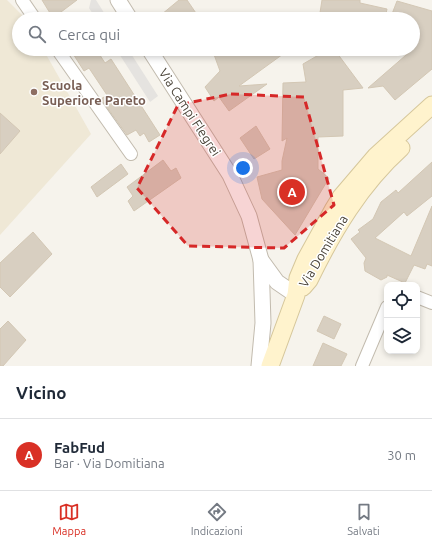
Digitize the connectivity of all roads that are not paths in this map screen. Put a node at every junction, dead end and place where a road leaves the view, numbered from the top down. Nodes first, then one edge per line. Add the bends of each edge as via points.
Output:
1 (22, 0) edge
2 (118, 0) edge
3 (30, 12) edge
4 (126, 12) edge
5 (62, 56) edge
6 (154, 56) edge
7 (432, 105) edge
8 (432, 120) edge
9 (131, 154) dead end
10 (261, 260) junction
11 (296, 295) junction
12 (420, 298) edge
13 (432, 303) edge
14 (384, 314) edge
15 (259, 366) edge
16 (270, 366) edge
17 (362, 366) edge

1 - 3 street
2 - 4 street
5 - 9 street
6 - 10 street, Via Campi Flegrei via 230,175 249,216
7 - 11 main road, Via Domitiana via 376,156 341,197 306,259 298,278
8 - 11 main road, Via Domitiana via 388,160 360,193 332,234 309,280
10 - 11 street, Via Campi Flegrei via 277,282
10 - 15 street via 263,323
11 - 16 main road
12 - 13 street
14 - 17 street

